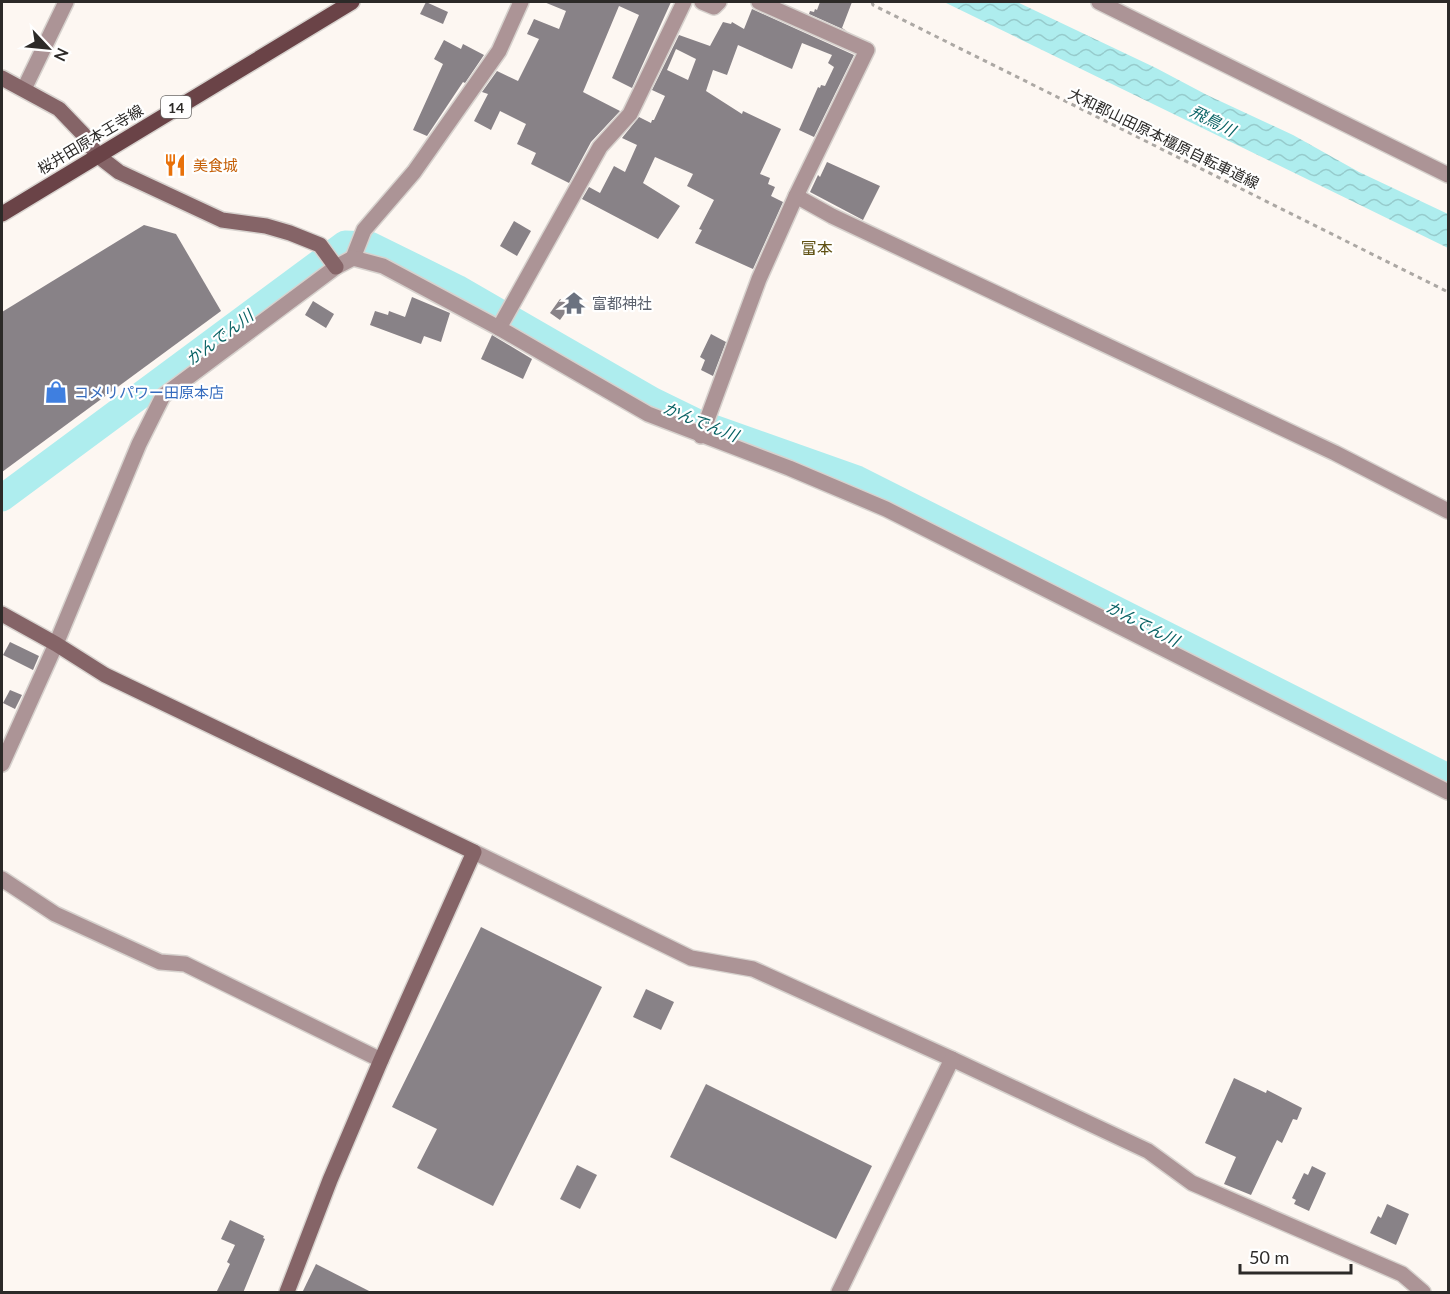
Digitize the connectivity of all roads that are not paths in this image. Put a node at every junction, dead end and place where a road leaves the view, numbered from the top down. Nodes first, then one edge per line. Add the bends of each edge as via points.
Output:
1 (66, 2) edge
2 (352, 2) edge
3 (521, 2) edge
4 (684, 2) edge
5 (702, 2) edge
6 (718, 2) edge
7 (759, 2) edge
8 (1099, 2) edge
9 (2, 78) edge
10 (24, 89) junction
11 (97, 155) junction
12 (1449, 175) edge
13 (796, 196) junction
14 (2, 214) edge
15 (353, 258) junction
16 (336, 267) junction
17 (498, 328) junction
18 (701, 436) junction
19 (1449, 511) edge
20 (2, 614) edge
21 (56, 644) junction
22 (2, 764) edge
23 (1449, 792) edge
24 (474, 852) junction
25 (2, 879) edge
26 (952, 1059) junction
27 (381, 1060) junction
28 (843, 1291) edge
29 (287, 1293) edge
30 (1424, 1293) edge

1 - 10 street
2 - 11 main road, 桜井田原本王寺線 / 14
3 - 15 street via 499,51 414,172 364,230
4 - 17 street via 630,114 600,147
5 - 6 street via 714,7
7 - 13 street via 867,50
8 - 12 street
9 - 10 street
10 - 11 street via 59,109
11 - 14 main road, 桜井田原本王寺線 / 14
11 - 16 street via 119,172 222,220 290,232 320,245
13 - 18 street via 759,279
13 - 19 street
15 - 16 street
15 - 17 street via 383,266
16 - 21 street via 163,396 139,444
17 - 18 street via 648,414
18 - 23 street via 886,509
20 - 21 street
21 - 22 street
21 - 24 street via 116,680
24 - 26 street via 691,958 753,969
24 - 27 street
25 - 27 street via 55,914 160,962 185,964
26 - 28 street
26 - 30 street via 1148,1151 1192,1183 1402,1274
27 - 29 street

